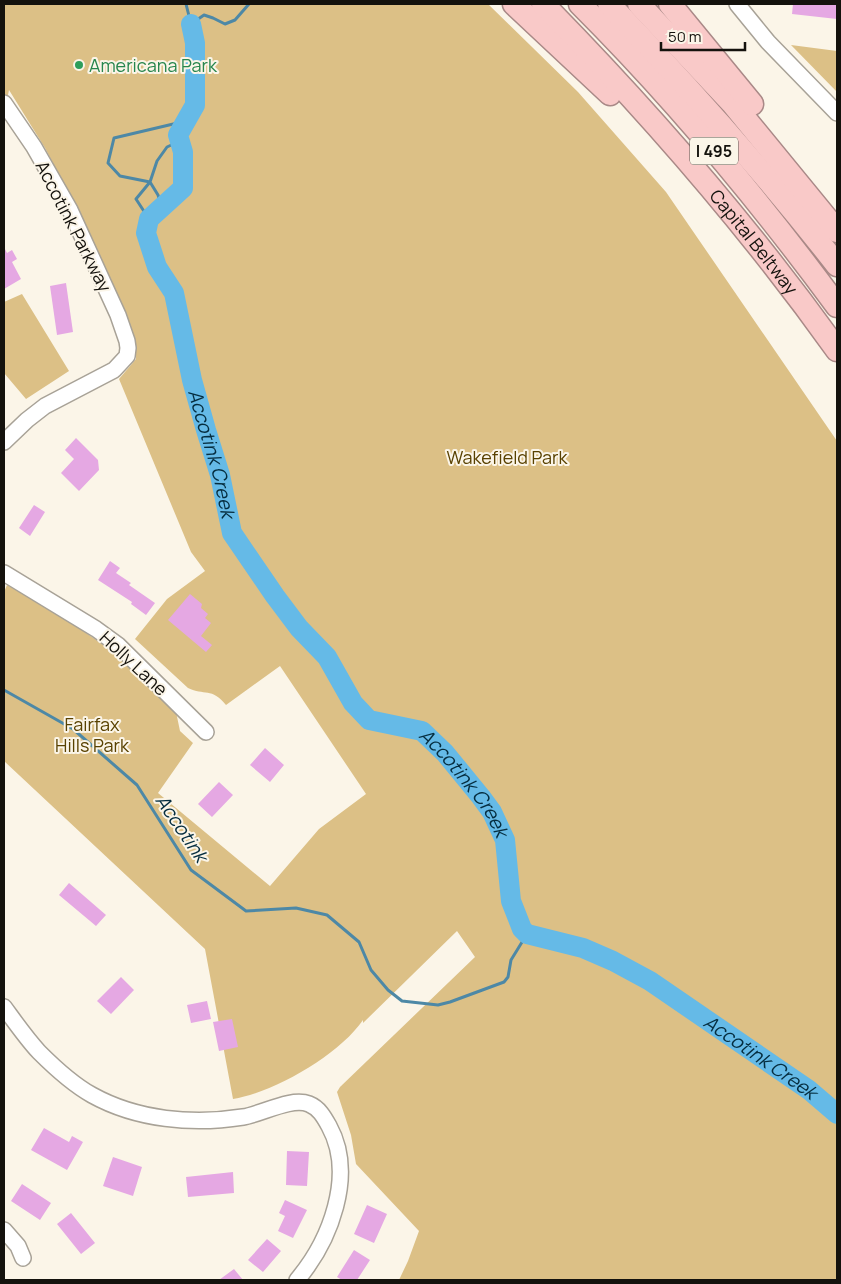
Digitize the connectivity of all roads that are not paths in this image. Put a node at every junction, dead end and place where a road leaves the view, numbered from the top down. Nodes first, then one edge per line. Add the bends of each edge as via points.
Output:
1 (514, 4) edge
2 (543, 4) edge
3 (580, 4) edge
4 (609, 4) edge
5 (640, 4) edge
6 (670, 4) edge
7 (737, 4) edge
8 (4, 103) edge
9 (837, 113) edge
10 (737, 218) junction
11 (837, 225) edge
12 (837, 231) edge
13 (837, 265) edge
14 (837, 306) edge
15 (837, 350) edge
16 (4, 442) edge
17 (4, 573) edge
18 (206, 732) dead end
19 (4, 1007) edge
20 (4, 1230) edge
21 (23, 1258) dead end
22 (297, 1280) edge

1 - 10 highway
2 - 10 highway, Capital Beltway / I 495 via 632,97
3 - 14 highway, I 495 via 690,122
4 - 13 highway, I 495 via 688,88
5 - 12 highway, I 495 via 733,104
6 - 11 highway via 754,108
7 - 9 street via 768,42
8 - 16 street, Accotink Parkway via 70,210 127,341 127,356 114,370 45,406
10 - 15 highway, Capital Beltway / I 495
17 - 18 street, Holly Lane via 118,645
19 - 22 street via 38,1051 77,1086 106,1102 130,1110 179,1120 204,1121 254,1115 300,1102 317,1109 324,1116 338,1148 337,1199 322,1245
20 - 21 street via 18,1246

